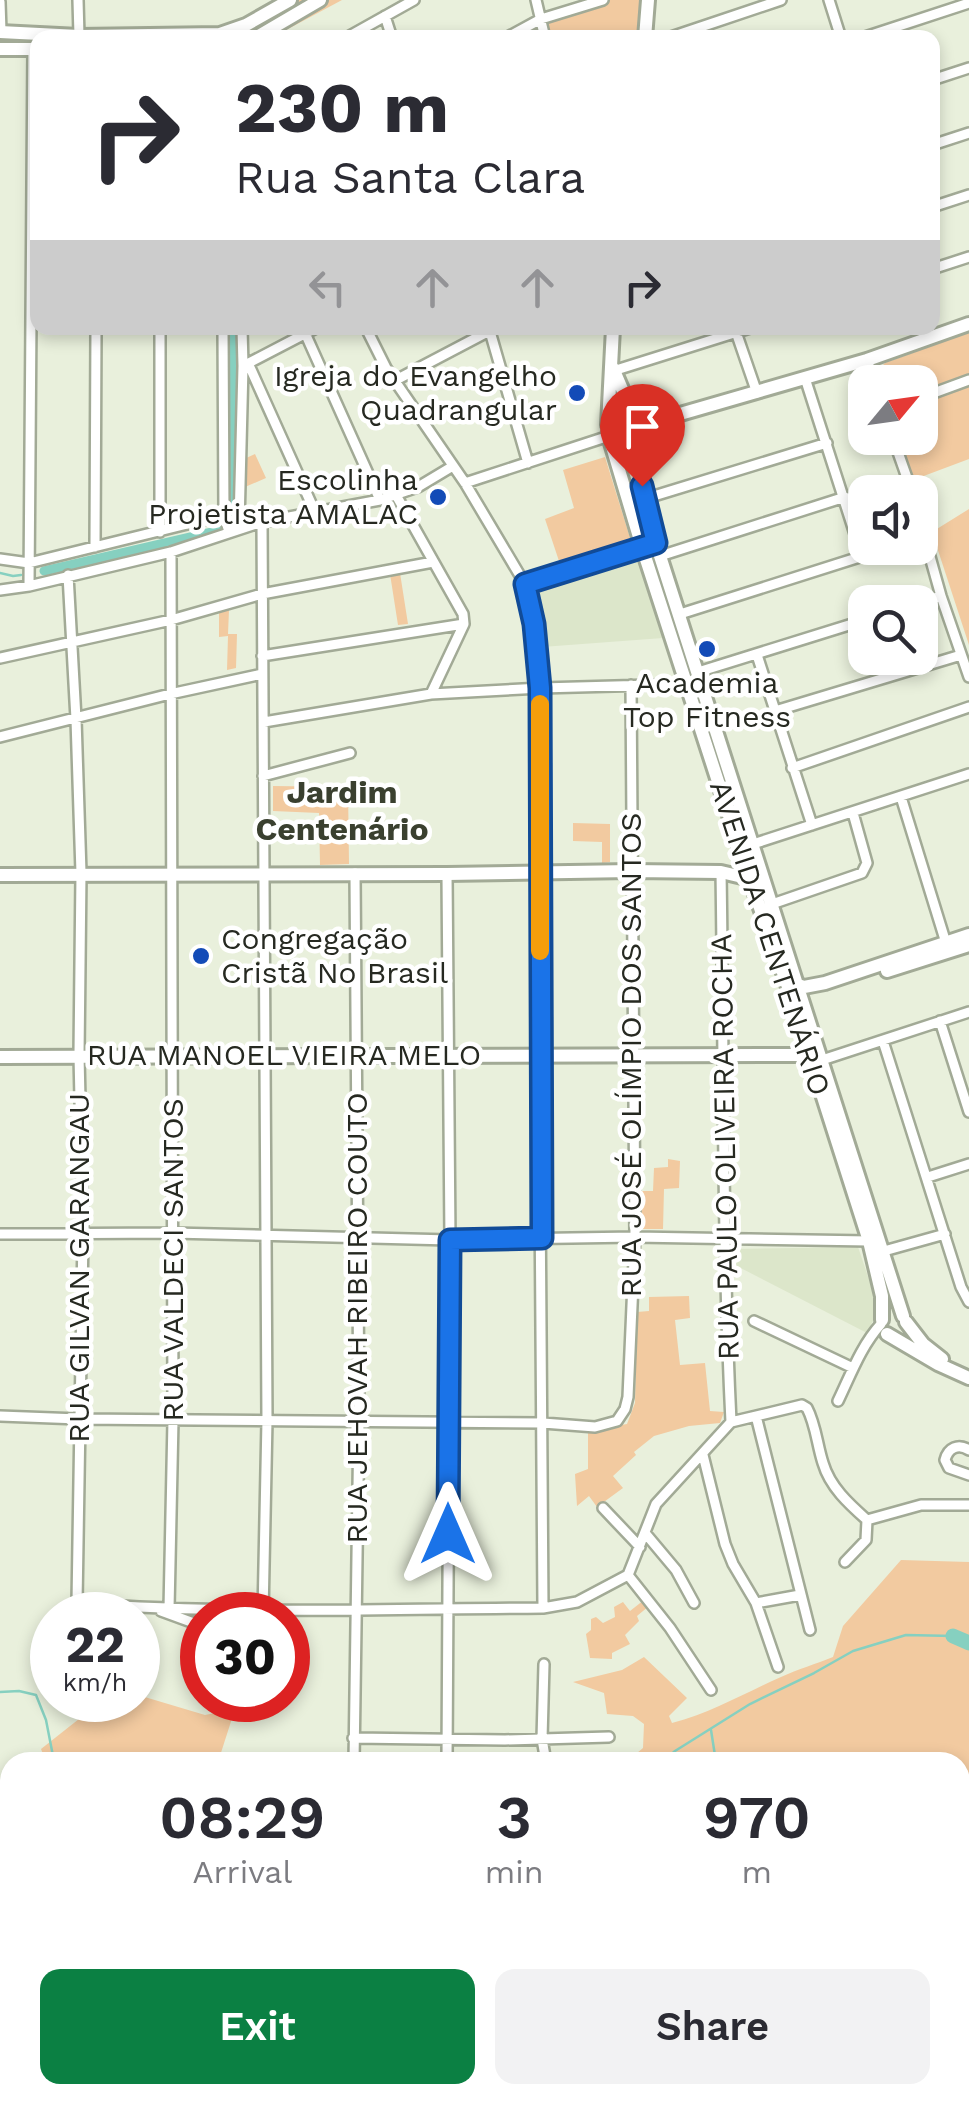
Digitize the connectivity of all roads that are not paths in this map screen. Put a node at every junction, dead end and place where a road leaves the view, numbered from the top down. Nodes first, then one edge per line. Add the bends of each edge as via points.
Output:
1 (78, 0) edge
2 (290, 0) edge
3 (320, 0) edge
4 (414, 0) edge
5 (536, 0) edge
6 (603, 0) edge
7 (648, 0) edge
8 (781, 0) edge
9 (829, 0) edge
10 (0, 2) edge
11 (591, 2) edge
12 (969, 3) edge
13 (385, 16) junction
14 (541, 19) junction
15 (901, 26) junction
16 (79, 30) edge
17 (232, 30) edge
18 (269, 30) edge
19 (360, 30) edge
20 (389, 30) edge
21 (521, 30) edge
22 (543, 30) edge
23 (646, 30) edge
24 (692, 30) edge
25 (838, 30) edge
26 (888, 30) edge
27 (902, 30) edge
28 (1, 32) edge
29 (30, 33) edge
30 (0, 48) edge
31 (30, 49) edge
32 (969, 68) edge
33 (940, 77) edge
34 (969, 133) edge
35 (940, 143) edge
36 (969, 195) edge
37 (940, 204) edge
38 (969, 257) edge
39 (940, 266) edge
40 (969, 324) edge
41 (940, 334) edge
42 (32, 335) edge
43 (96, 335) edge
44 (160, 335) edge
45 (224, 335) edge
46 (243, 335) edge
47 (301, 335) edge
48 (306, 335) edge
49 (370, 335) edge
50 (479, 335) edge
51 (494, 335) edge
52 (613, 335) edge
53 (726, 335) edge
54 (737, 335) edge
55 (938, 335) edge
56 (867, 360) junction
57 (246, 364) junction
58 (869, 365) edge
59 (612, 368) junction
60 (806, 378) junction
61 (396, 380) junction
62 (969, 380) edge
63 (938, 391) edge
64 (756, 393) junction
65 (644, 418) junction
66 (609, 436) junction
67 (827, 442) junction
68 (646, 446) junction
69 (528, 463) junction
70 (453, 466) junction
71 (466, 483) junction
72 (396, 495) junction
73 (644, 498) junction
74 (844, 498) junction
75 (380, 500) junction
76 (848, 511) edge
77 (315, 512) junction
78 (224, 516) junction
79 (262, 522) junction
80 (160, 532) junction
81 (229, 532) junction
82 (95, 548) junction
83 (653, 548) junction
84 (170, 552) junction
85 (0, 559) edge
86 (848, 561) edge
87 (433, 562) junction
88 (30, 563) junction
89 (931, 565) edge
90 (68, 575) junction
91 (525, 584) junction
92 (29, 586) junction
93 (0, 590) edge
94 (262, 594) junction
95 (941, 596) junction
96 (938, 597) edge
97 (171, 620) junction
98 (677, 621) junction
99 (464, 624) junction
100 (848, 626) edge
101 (71, 644) junction
102 (757, 655) junction
103 (961, 655) junction
104 (262, 656) junction
105 (0, 658) edge
106 (698, 672) junction
107 (262, 674) junction
108 (969, 677) edge
109 (688, 684) junction
110 (632, 685) junction
111 (540, 688) junction
112 (170, 694) junction
113 (432, 694) junction
114 (969, 707) edge
115 (775, 711) junction
116 (76, 719) junction
117 (264, 722) junction
118 (0, 737) edge
119 (350, 753) dead end
120 (792, 768) junction
121 (969, 774) edge
122 (263, 776) junction
123 (901, 797) junction
124 (853, 813) junction
125 (812, 825) junction
126 (753, 844) junction
127 (631, 871) junction
128 (540, 872) junction
129 (720, 872) junction
130 (81, 873) junction
131 (171, 873) junction
132 (263, 873) junction
133 (355, 874) junction
134 (448, 874) junction
135 (0, 875) edge
136 (750, 877) junction
137 (766, 886) junction
138 (772, 904) junction
139 (969, 936) edge
140 (946, 943) junction
141 (969, 945) edge
142 (793, 987) junction
143 (969, 1012) edge
144 (940, 1021) junction
145 (884, 1041) junction
146 (264, 1054) junction
147 (540, 1054) junction
148 (724, 1054) junction
149 (172, 1055) junction
150 (356, 1055) junction
151 (808, 1055) junction
152 (0, 1056) edge
153 (79, 1056) junction
154 (448, 1056) junction
155 (632, 1056) junction
156 (822, 1060) junction
157 (969, 1112) edge
158 (969, 1164) edge
159 (928, 1177) junction
160 (0, 1234) edge
161 (173, 1234) junction
162 (944, 1234) junction
163 (83, 1235) junction
164 (264, 1236) junction
165 (358, 1236) junction
166 (635, 1237) junction
167 (542, 1238) junction
168 (450, 1240) junction
169 (724, 1240) junction
170 (868, 1241) junction
171 (884, 1252) junction
172 (969, 1302) edge
173 (905, 1319) junction
174 (754, 1322) dead end
175 (883, 1326) junction
176 (853, 1368) junction
177 (968, 1378) edge
178 (838, 1400) dead end
179 (0, 1416) edge
180 (756, 1416) junction
181 (79, 1419) junction
182 (174, 1420) junction
183 (267, 1420) junction
184 (359, 1420) junction
185 (449, 1422) junction
186 (731, 1422) junction
187 (543, 1423) junction
188 (969, 1450) edge
189 (703, 1455) junction
190 (969, 1475) edge
191 (969, 1505) edge
192 (603, 1508) dead end
193 (867, 1520) junction
194 (644, 1533) junction
195 (640, 1547) junction
196 (845, 1562) dead end
197 (628, 1575) junction
198 (77, 1592) edge
199 (263, 1592) edge
200 (800, 1595) junction
201 (694, 1603) dead end
202 (756, 1603) junction
203 (543, 1608) junction
204 (160, 1609) edge
205 (169, 1609) junction
206 (180, 1609) edge
207 (448, 1609) junction
208 (356, 1610) junction
209 (310, 1611) edge
210 (810, 1630) dead end
211 (544, 1664) dead end
212 (778, 1666) dead end
213 (711, 1690) dead end
214 (609, 1736) dead end
215 (353, 1738) junction
216 (542, 1738) junction
217 (446, 1739) junction
218 (354, 1752) edge
219 (446, 1752) edge
220 (544, 1752) edge

1 - 16 street
2 - 17 main road
3 - 18 main road
4 - 13 street
5 - 14 street
6 - 11 street
7 - 23 main road
8 - 24 street
9 - 25 street
10 - 28 street
11 - 14 street
12 - 15 street
13 - 19 street
13 - 20 street
14 - 21 street
14 - 22 street
15 - 26 street
15 - 27 street
28 - 29 main road
30 - 31 main road
32 - 33 street
34 - 35 street
36 - 37 street
38 - 39 street
40 - 41 main road
42 - 88 street
43 - 82 street
44 - 80 street
45 - 78 street
46 - 57 street
47 - 57 street
48 - 75 street
49 - 61 street
50 - 61 street
51 - 69 street
52 - 59 main road, AVENIDA CENTENÁRIO
53 - 59 street
54 - 64 street
55 - 56 main road
56 - 58 street
56 - 60 main road
57 - 77 street
57 - 81 street via 239,524
59 - 65 main road
59 - 66 main road, AVENIDA CENTENÁRIO
60 - 64 main road
60 - 67 street
61 - 70 street
62 - 63 street
64 - 65 main road
65 - 66 main road via 620,414
65 - 68 main road via 651,435
66 - 68 main road via 628,454
66 - 69 street
66 - 83 main road, AVENIDA CENTENÁRIO
67 - 73 street
67 - 74 street
68 - 73 main road, AVENIDA CENTENÁRIO
69 - 71 street
70 - 71 street
70 - 72 street
71 - 91 street
72 - 75 street
72 - 87 street
73 - 83 main road, AVENIDA CENTENÁRIO
74 - 76 street
74 - 83 street
75 - 77 street
77 - 79 street
78 - 80 street
78 - 81 street
79 - 81 street
79 - 94 street
80 - 82 street
81 - 84 street
82 - 88 street
83 - 91 street
83 - 98 main road, AVENIDA CENTENÁRIO
83 - 98 main road, AVENIDA CENTENÁRIO
84 - 90 street
84 - 97 street, RUA VALDECI SANTOS
85 - 88 street
86 - 98 street
87 - 94 street
87 - 99 street
88 - 92 street
89 - 95 street
90 - 92 street
90 - 101 street, RUA GILVAN GARANGAU
91 - 111 street
92 - 93 street
94 - 97 street
94 - 104 street
95 - 96 street
95 - 103 street
97 - 101 street
97 - 112 street, RUA VALDECI SANTOS
98 - 106 main road, AVENIDA CENTENÁRIO
98 - 109 main road, AVENIDA CENTENÁRIO
99 - 104 street
99 - 113 street
100 - 102 street
101 - 105 street
101 - 116 street, RUA GILVAN GARANGAU
102 - 106 street
102 - 115 street
103 - 108 street
103 - 115 street
104 - 107 street
106 - 126 main road, AVENIDA CENTENÁRIO
107 - 112 street
107 - 117 street
109 - 110 street
109 - 136 main road, AVENIDA CENTENÁRIO
110 - 111 street
110 - 127 street, RUA JOSÉ OLÍMPIO DOS SANTOS
111 - 113 street
111 - 128 street
112 - 116 street
112 - 131 street, RUA VALDECI SANTOS
113 - 117 street
114 - 120 street
115 - 120 street
116 - 118 street
116 - 130 street, RUA GILVAN GARANGAU
117 - 122 street
119 - 122 street
120 - 125 street
121 - 123 street
122 - 132 street
123 - 124 street
123 - 140 street
124 - 125 street
124 - 138 street via 867,863 862,873
125 - 126 street
126 - 137 main road, AVENIDA CENTENÁRIO
127 - 128 main road
127 - 129 main road
127 - 155 street, RUA JOSÉ OLÍMPIO DOS SANTOS
128 - 134 main road
128 - 147 street
129 - 136 main road
129 - 148 street, RUA PAULO OLIVEIRA ROCHA
130 - 131 main road
130 - 135 main road
130 - 153 street, RUA GILVAN GARANGAU
131 - 132 main road
131 - 149 street, RUA VALDECI SANTOS
132 - 133 main road
132 - 146 street
133 - 134 main road
133 - 150 street, RUA JEHOVAH RIBEIRO COUTO
134 - 154 street
136 - 137 main road
136 - 142 main road, AVENIDA CENTENÁRIO
137 - 138 main road, AVENIDA CENTENÁRIO
138 - 142 main road, AVENIDA CENTENÁRIO
139 - 140 main road
140 - 142 main road
141 - 142 main road via 810,994
142 - 151 main road, AVENIDA CENTENÁRIO
142 - 156 main road, AVENIDA CENTENÁRIO
143 - 144 street
144 - 145 street
144 - 157 street
145 - 156 street
145 - 159 street
146 - 149 main road, RUA MANOEL VIEIRA MELO
146 - 150 main road, RUA MANOEL VIEIRA MELO
146 - 164 street
147 - 154 main road, RUA MANOEL VIEIRA MELO
147 - 155 main road, RUA MANOEL VIEIRA MELO
147 - 167 street
148 - 151 main road, RUA MANOEL VIEIRA MELO
148 - 155 main road, RUA MANOEL VIEIRA MELO
148 - 169 street, RUA PAULO OLIVEIRA ROCHA
149 - 153 main road, RUA MANOEL VIEIRA MELO
149 - 161 street, RUA VALDECI SANTOS
150 - 154 main road, RUA MANOEL VIEIRA MELO
150 - 165 street, RUA JEHOVAH RIBEIRO COUTO
151 - 170 main road, AVENIDA CENTENÁRIO
152 - 153 main road, RUA MANOEL VIEIRA MELO
153 - 163 street, RUA GILVAN GARANGAU
154 - 168 street
155 - 166 street, RUA JOSÉ OLÍMPIO DOS SANTOS
156 - 171 main road, AVENIDA CENTENÁRIO
158 - 159 street
159 - 162 street
160 - 163 street
161 - 163 street
161 - 164 street
161 - 182 street, RUA VALDECI SANTOS
162 - 171 street
162 - 172 street
163 - 181 street, RUA GILVAN GARANGAU
164 - 165 street
164 - 183 street
165 - 168 street
165 - 184 street, RUA JEHOVAH RIBEIRO COUTO
166 - 167 street
166 - 169 street
166 - 187 street, RUA JOSÉ OLÍMPIO DOS SANTOS via 625,1409 616,1421 595,1427
167 - 168 street
167 - 187 street
168 - 185 street
169 - 170 street
169 - 186 street, RUA PAULO OLIVEIRA ROCHA
170 - 175 main road, AVENIDA CENTENÁRIO
171 - 173 main road, AVENIDA CENTENÁRIO
173 - 175 main road via 892,1312
173 - 175 main road via 902,1334
173 - 177 main road via 929,1349
174 - 176 street
175 - 176 street
175 - 177 main road
176 - 178 street
179 - 181 street
180 - 186 street
180 - 193 street via 802,1405 829,1479
180 - 200 street
181 - 182 street
181 - 198 street, RUA GILVAN GARANGAU
182 - 183 street
182 - 205 street, RUA VALDECI SANTOS
183 - 184 street
183 - 199 street
184 - 185 street
184 - 208 street, RUA JEHOVAH RIBEIRO COUTO
185 - 187 street
185 - 207 street
186 - 189 street
187 - 203 street
188 - 190 street via 952,1448 945,1460
189 - 194 street via 656,1504
189 - 202 street via 728,1554
191 - 193 street via 929,1504
192 - 195 street
193 - 196 street via 866,1540
194 - 195 street
194 - 201 street
195 - 197 street
197 - 203 street via 577,1602
197 - 213 street
200 - 202 street
200 - 210 street
202 - 212 street
203 - 207 street
204 - 205 street
205 - 206 street
207 - 208 street
207 - 217 street
208 - 209 street
208 - 215 street, RUA JEHOVAH RIBEIRO COUTO
211 - 216 street
214 - 216 street
215 - 217 street
215 - 218 street, RUA JEHOVAH RIBEIRO COUTO
216 - 217 street
216 - 220 street
217 - 219 street

